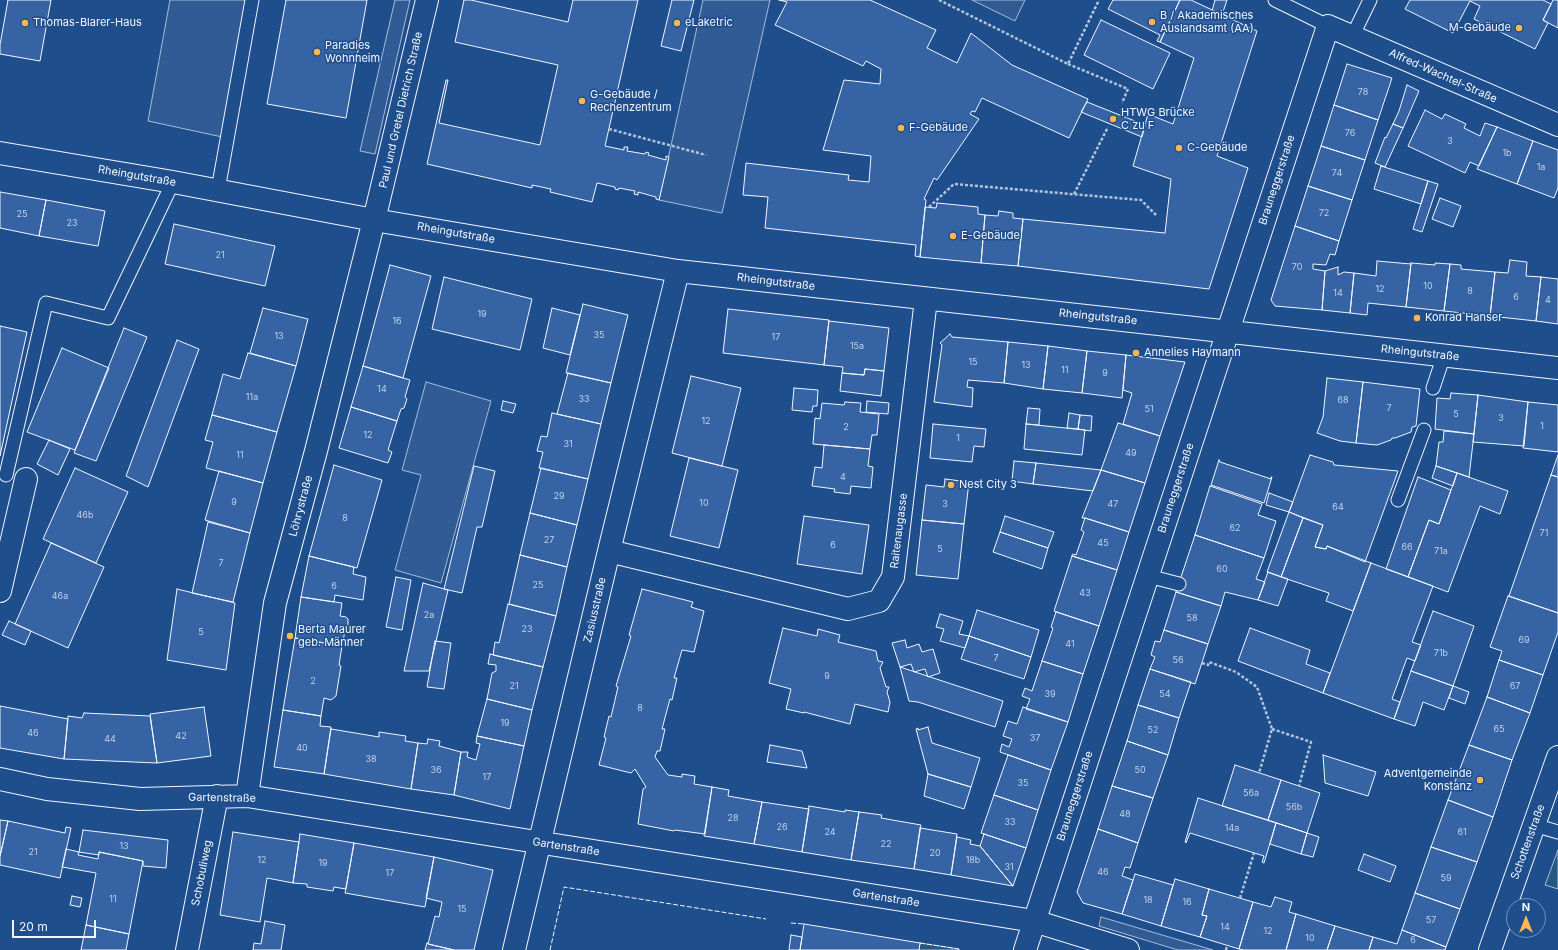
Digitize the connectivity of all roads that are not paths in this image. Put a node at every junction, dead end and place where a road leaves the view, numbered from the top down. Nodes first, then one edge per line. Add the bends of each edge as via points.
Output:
1 (252, 0) edge
2 (427, 0) edge
3 (1275, 0) edge
4 (1370, 0) edge
5 (1328, 26) junction
6 (1352, 37) junction
7 (1558, 125) edge
8 (0, 153) edge
9 (173, 182) junction
10 (218, 190) junction
11 (374, 220) junction
12 (678, 270) junction
13 (926, 299) junction
14 (1228, 331) junction
15 (1444, 355) junction
16 (1558, 368) edge
17 (1433, 388) dead end
18 (1424, 430) dead end
19 (11, 476) edge
20 (1398, 500) dead end
21 (609, 551) junction
22 (1148, 576) junction
23 (1178, 584) dead end
24 (0, 590) edge
25 (1558, 757) edge
26 (0, 779) edge
27 (217, 796) junction
28 (247, 796) junction
29 (1534, 825) junction
30 (1558, 832) edge
31 (540, 843) junction
32 (1034, 921) junction
33 (187, 950) edge
34 (514, 950) edge
35 (1025, 950) edge
36 (1128, 950) edge
37 (1490, 950) edge

1 - 10 lane
2 - 11 street, Paul und Gretel Dietrich Straße
3 - 5 lane
4 - 6 lane
5 - 6 street, Alfred-Wachtel-Straße
5 - 14 street, Brauneggerstraße
6 - 7 street, Alfred-Wachtel-Straße
8 - 9 street, Rheingutstraße
9 - 10 street, Rheingutstraße
9 - 19 lane via 108,318 46,303
10 - 11 street, Rheingutstraße
11 - 12 street, Rheingutstraße
11 - 28 street, Löhrystraße via 276,603
12 - 13 street, Rheingutstraße
12 - 21 street, Zasiusstraße
13 - 14 street, Rheingutstraße
13 - 21 street, Raitenaugasse via 893,577 880,601 848,609
14 - 15 street, Rheingutstraße
14 - 22 street, Brauneggerstraße
15 - 16 street, Rheingutstraße
15 - 17 lane
18 - 20 lane
19 - 24 street
21 - 31 street, Zasiusstraße
22 - 23 lane
22 - 32 street, Brauneggerstraße
25 - 29 street, Schottenstraße
26 - 27 street, Gartenstraße via 47,788 140,799
27 - 28 street, Gartenstraße
27 - 33 street, Schobuliweg
28 - 31 street, Gartenstraße
29 - 30 lane
29 - 37 street, Schottenstraße
31 - 32 street, Gartenstraße
31 - 34 street, Zasiusstraße
32 - 35 street, Brauneggerstraße
32 - 36 street, Gartenstraße

